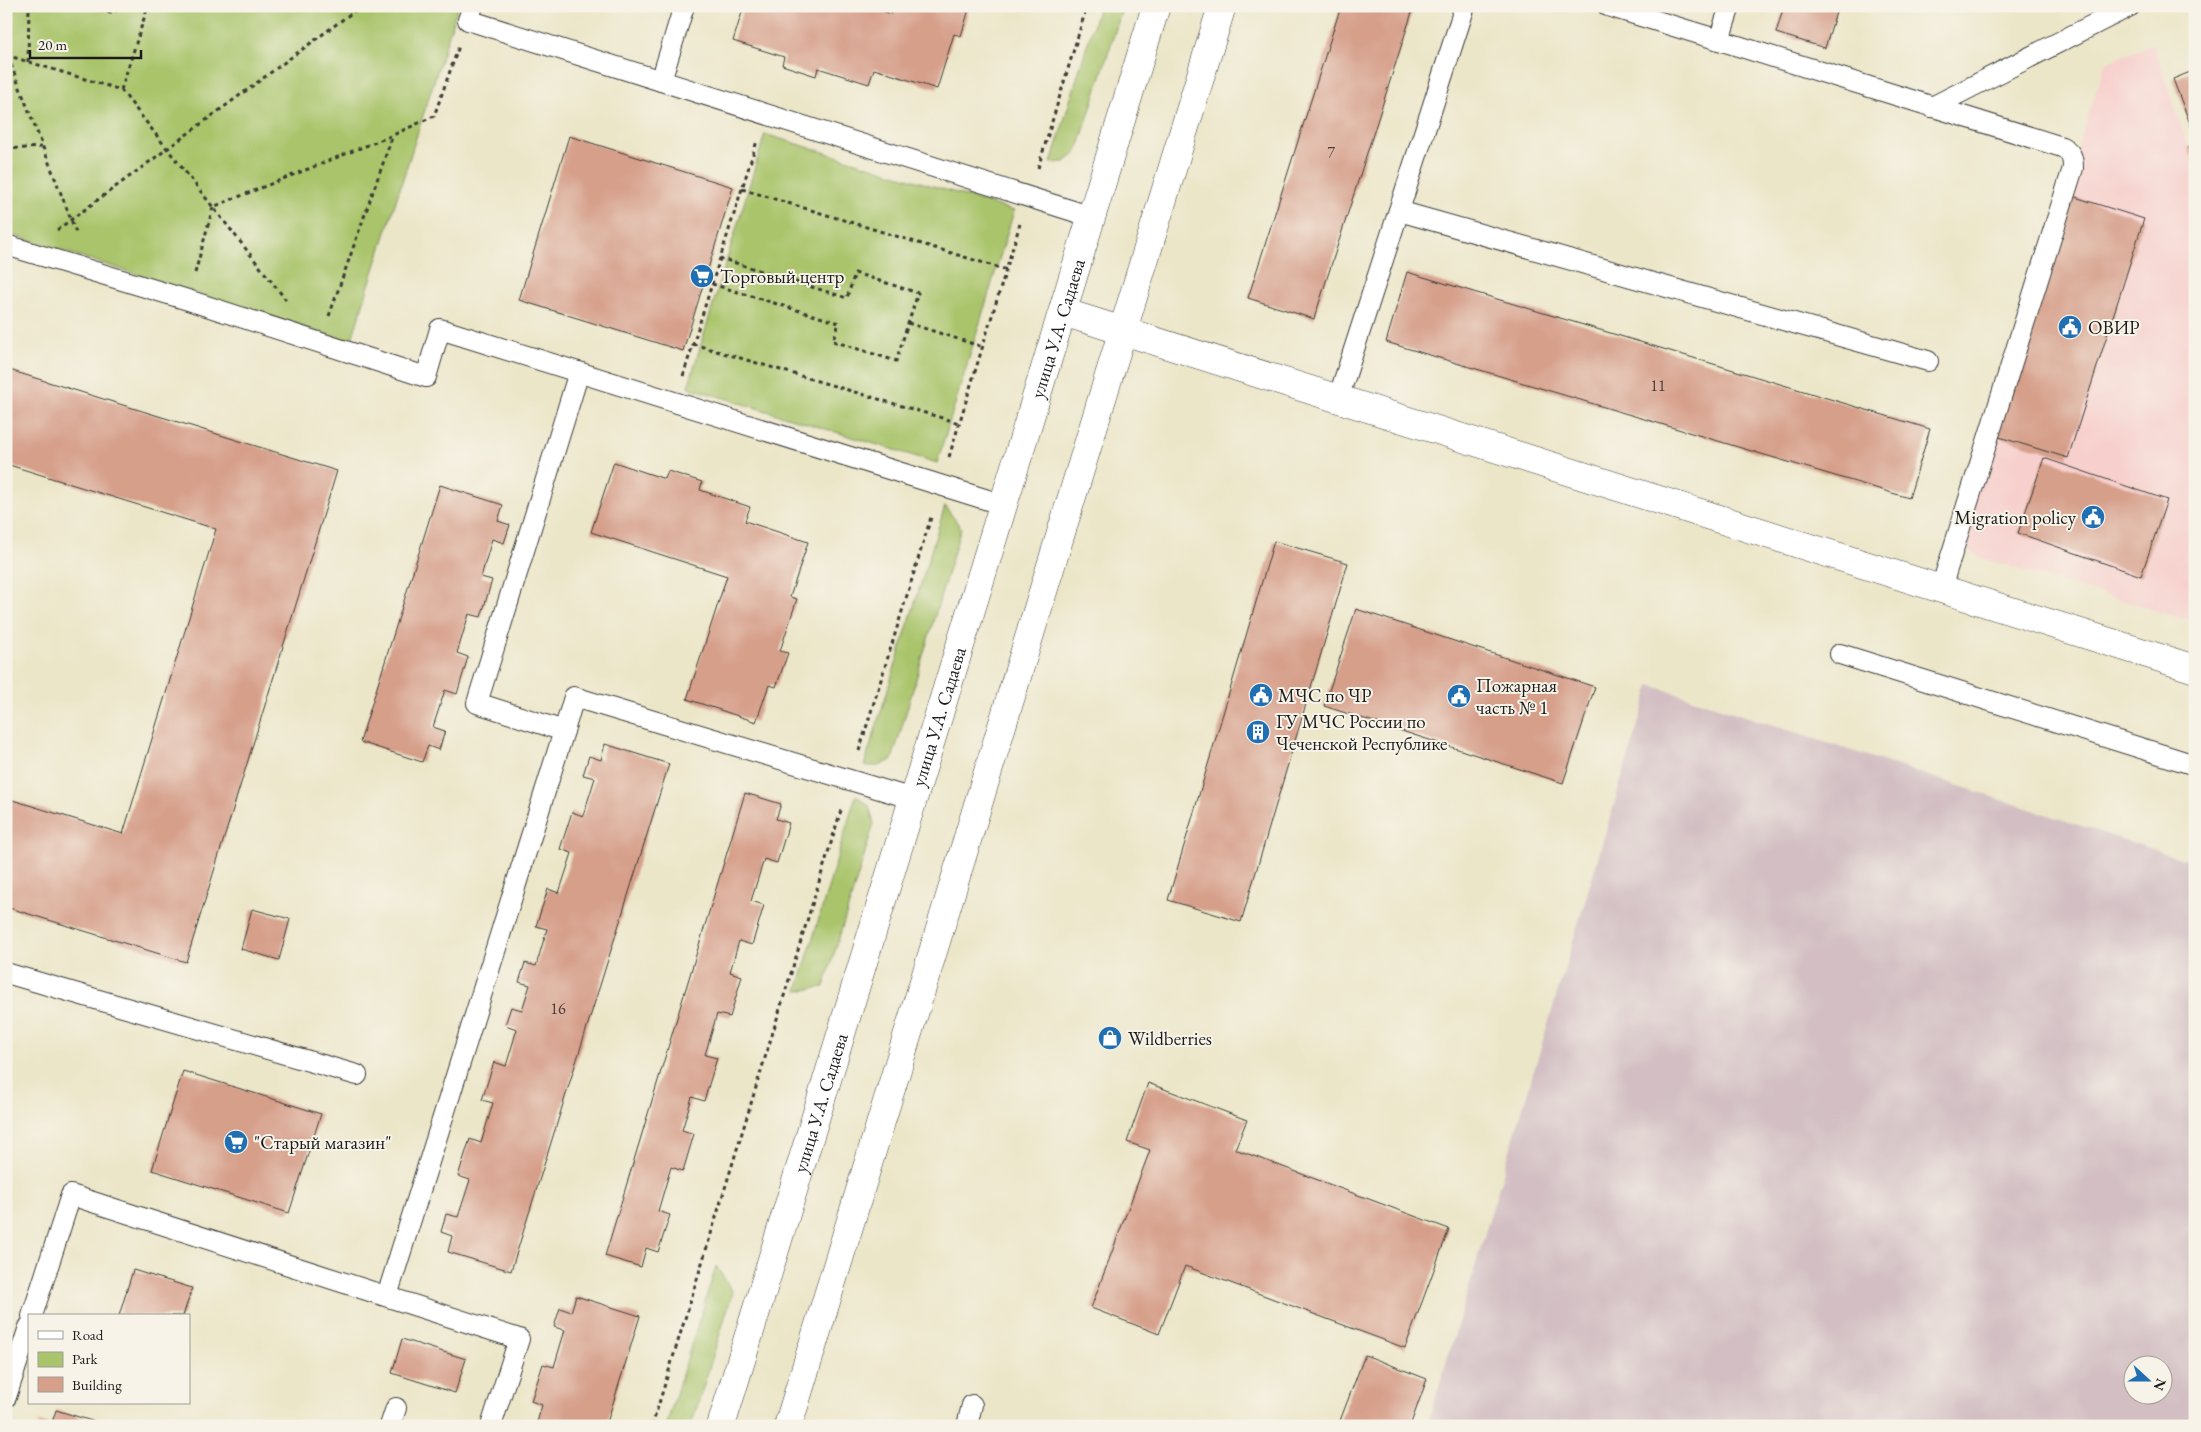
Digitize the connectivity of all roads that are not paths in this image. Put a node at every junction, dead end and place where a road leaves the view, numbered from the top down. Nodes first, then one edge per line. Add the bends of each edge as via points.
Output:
1 (684, 6) edge
2 (1156, 6) edge
3 (1222, 6) edge
4 (1465, 6) edge
5 (1609, 6) edge
6 (1730, 6) edge
7 (2130, 6) edge
8 (470, 13) edge
9 (1719, 40) junction
10 (661, 81) junction
11 (1932, 107) junction
12 (1399, 211) junction
13 (1092, 217) junction
14 (6, 245) edge
15 (1062, 312) junction
16 (1122, 331) junction
17 (1928, 361) dead end
18 (579, 372) junction
19 (1338, 399) junction
20 (1004, 505) junction
21 (1941, 588) junction
22 (1840, 654) dead end
23 (2195, 669) edge
24 (564, 731) junction
25 (2195, 765) edge
26 (913, 799) junction
27 (6, 973) edge
28 (357, 1075) dead end
29 (387, 1296) junction
30 (33, 1314) edge
31 (28, 1330) edge
32 (6, 1397) edge
33 (972, 1405) dead end
34 (491, 1426) edge
35 (722, 1426) edge
36 (788, 1426) edge
37 (967, 1426) edge

1 - 10 lane
2 - 13 main road, улица У.А. Садаева
3 - 16 main road
4 - 12 lane
5 - 9 lane
6 - 9 lane
7 - 11 lane
8 - 10 lane
9 - 11 lane
10 - 13 lane
11 - 21 lane via 2062,147 2073,159
12 - 17 lane
12 - 19 lane
13 - 15 main road, улица У.А. Садаева
14 - 18 lane via 426,377 440,329
15 - 16 main road
15 - 20 main road, улица У.А. Садаева
16 - 19 main road
16 - 36 main road
18 - 20 lane
18 - 24 lane via 477,703
19 - 21 main road
20 - 26 main road, улица У.А. Садаева
21 - 23 main road
22 - 25 lane
24 - 26 lane via 574,697
24 - 29 lane
26 - 35 main road, улица У.А. Садаева
27 - 28 lane
29 - 30 lane via 71,1195
29 - 34 lane via 519,1339
31 - 32 lane
33 - 37 lane

